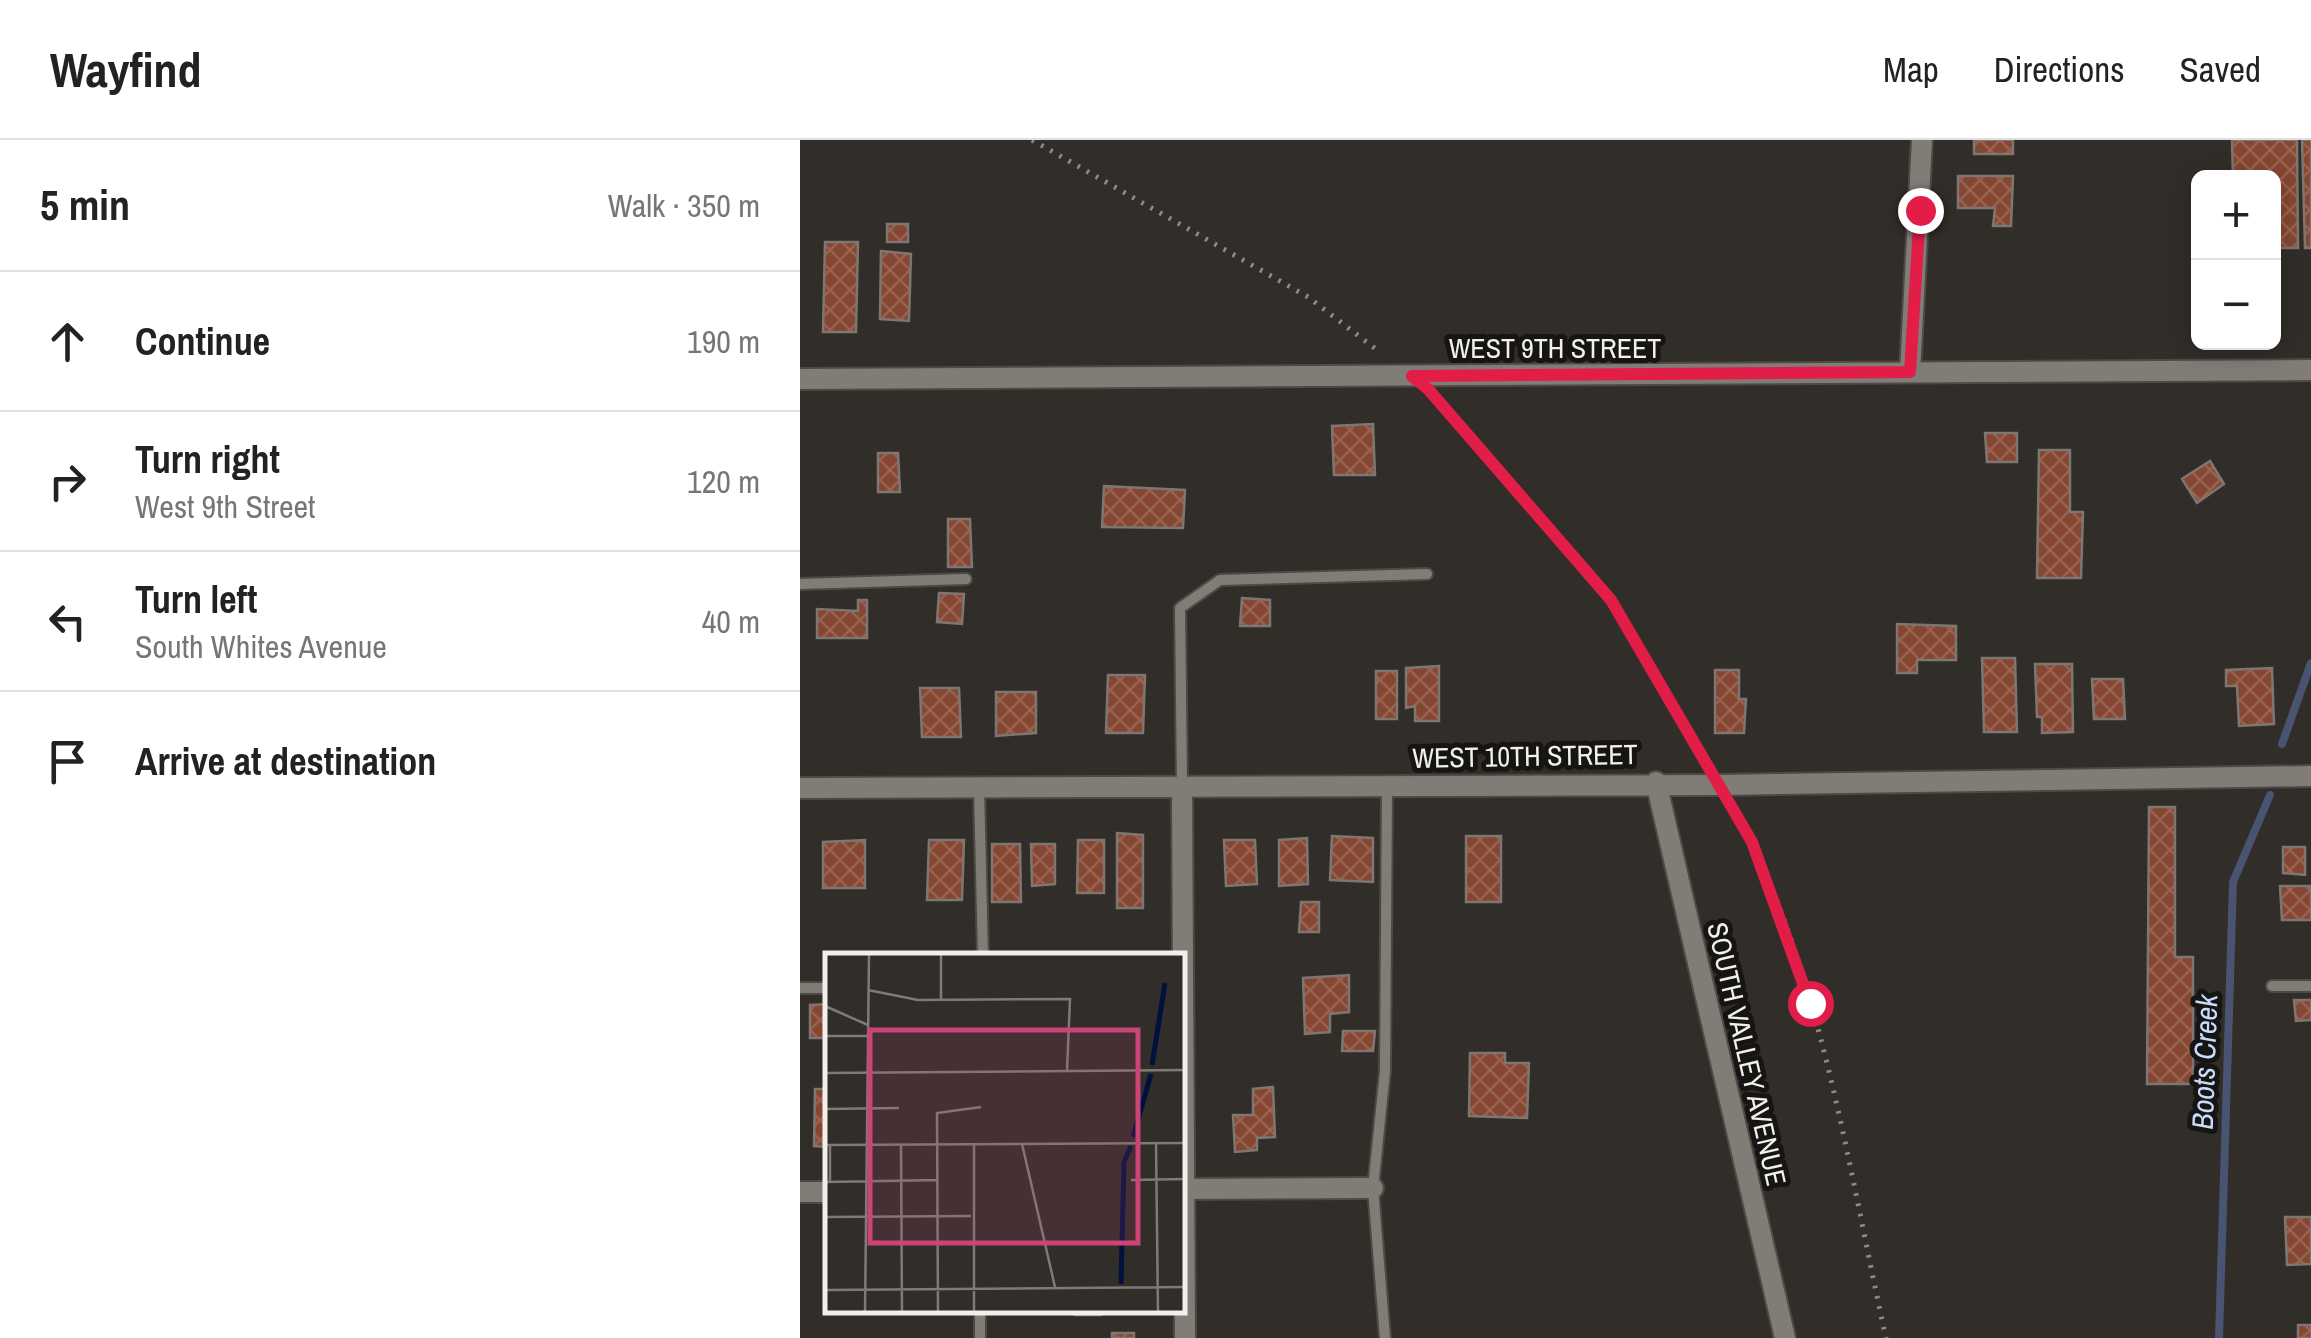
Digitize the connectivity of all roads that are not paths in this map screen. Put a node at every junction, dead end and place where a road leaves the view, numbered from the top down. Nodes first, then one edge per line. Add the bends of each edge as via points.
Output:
1 (1922, 140) edge
2 (2311, 370) edge
3 (1910, 372) junction
4 (800, 379) edge
5 (1428, 574) dead end
6 (966, 579) dead end
7 (800, 584) edge
8 (2311, 776) edge
9 (1656, 782) junction
10 (1386, 786) junction
11 (979, 787) junction
12 (1182, 787) junction
13 (800, 788) edge
14 (983, 953) edge
15 (1183, 953) edge
16 (2272, 986) dead end
17 (2311, 986) edge
18 (1372, 1188) junction
19 (1185, 1189) edge
20 (1184, 1313) edge
21 (1184, 1338) edge
22 (1385, 1338) edge
23 (1785, 1338) edge

1 - 3 street
2 - 3 street, WEST 9TH STREET
3 - 4 street, WEST 9TH STREET
5 - 12 lane via 1220,580 1180,608
6 - 7 lane
8 - 9 street, WEST 10TH STREET
9 - 10 street, WEST 10TH STREET
9 - 23 street, SOUTH VALLEY AVENUE
10 - 12 street, WEST 10TH STREET
10 - 18 lane via 1385,1071
11 - 12 street, WEST 10TH STREET
11 - 13 street, WEST 10TH STREET
11 - 14 lane
12 - 15 street
16 - 17 lane
18 - 19 street
18 - 22 lane
20 - 21 street

